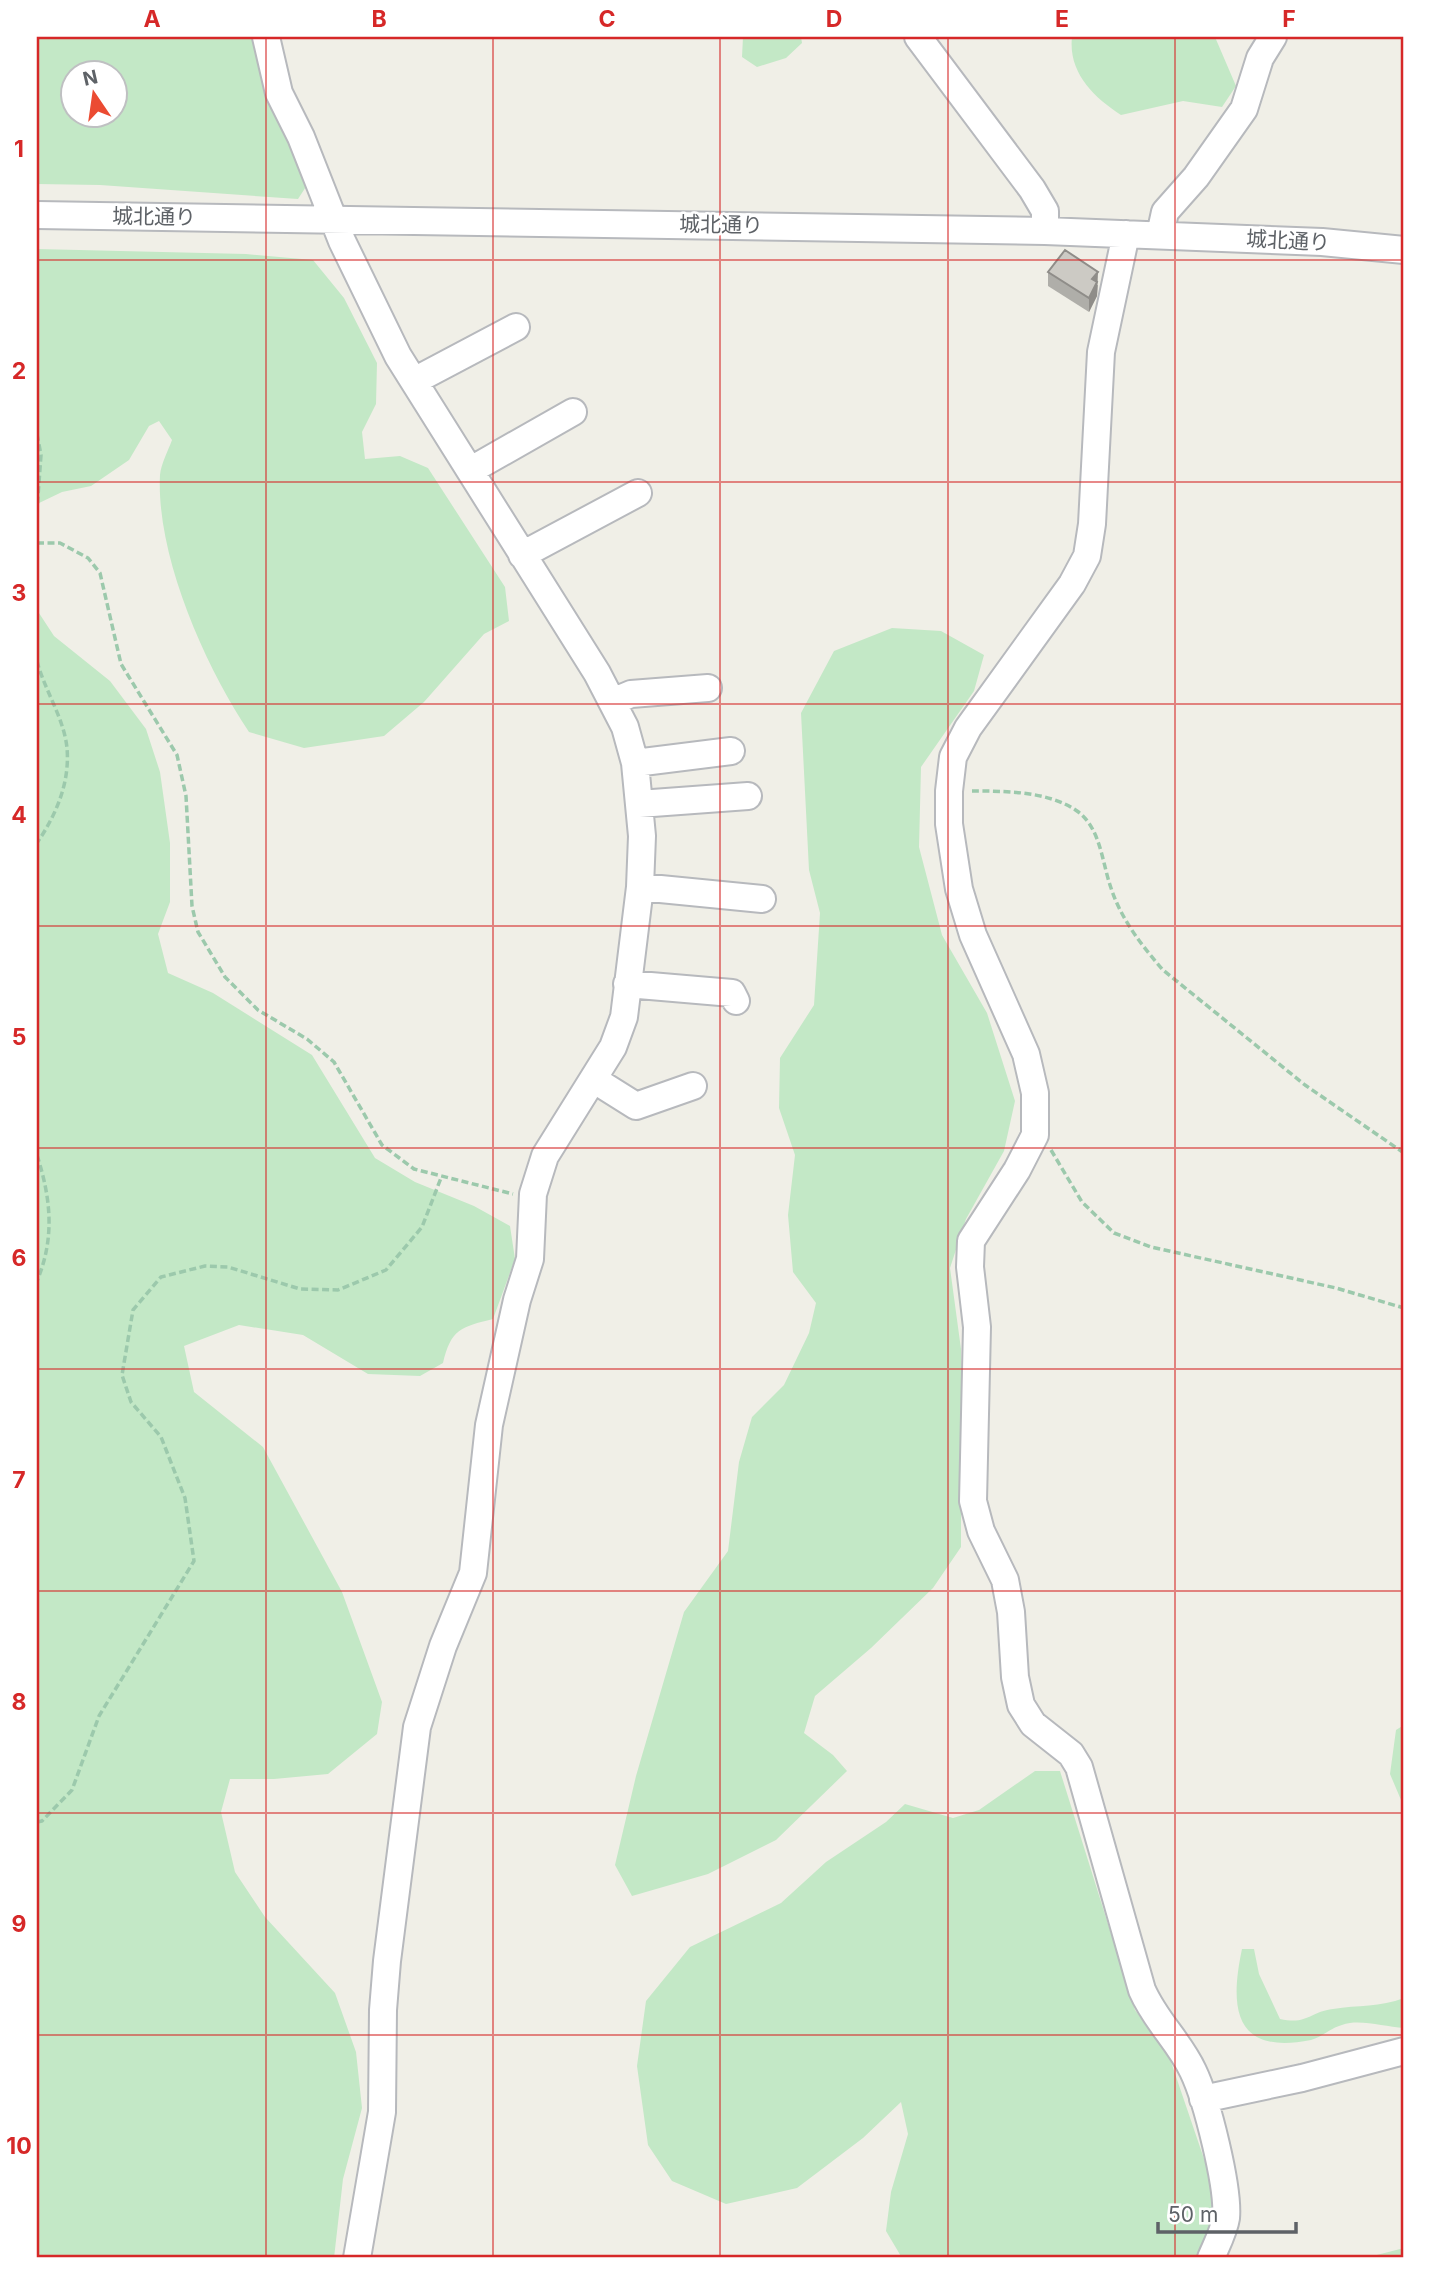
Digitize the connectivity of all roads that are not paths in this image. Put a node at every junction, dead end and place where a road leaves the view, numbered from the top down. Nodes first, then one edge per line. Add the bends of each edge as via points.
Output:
1 (266, 37) edge
2 (918, 37) edge
3 (1273, 37) edge
4 (37, 215) edge
5 (333, 220) junction
6 (1045, 231) junction
7 (1126, 234) junction
8 (1160, 235) junction
9 (1404, 250) edge
10 (516, 327) dead end
11 (414, 381) junction
12 (573, 412) dead end
13 (471, 470) junction
14 (638, 493) dead end
15 (522, 555) junction
16 (708, 688) dead end
17 (612, 702) junction
18 (731, 751) dead end
19 (635, 764) junction
20 (748, 796) dead end
21 (639, 803) junction
22 (640, 887) junction
23 (762, 899) dead end
24 (627, 984) junction
25 (736, 1001) dead end
26 (593, 1079) junction
27 (693, 1086) dead end
28 (1404, 2051) edge
29 (1203, 2099) junction
30 (357, 2258) edge
31 (1211, 2258) edge

1 - 5 street via 279,93
2 - 6 street via 1032,189 1045,211
3 - 8 street via 1260,58 1244,109 1165,212
4 - 5 street, 城北通り
5 - 6 street, 城北通り
5 - 11 street
6 - 7 street, 城北通り
7 - 8 street, 城北通り
7 - 29 street via 1101,352 1087,556 1072,584 968,728 953,757 949,824 959,889 1026,1054 1035,1093 1035,1135 971,1241 977,1327 973,1501 981,1531 1005,1580 1021,1705 1033,1724 1071,1754 1079,1767 1142,1990 1153,2015 1193,2071
8 - 9 street, 城北通り
10 - 11 street
11 - 13 street
12 - 13 street
13 - 15 street
14 - 15 street
15 - 17 street
16 - 17 street via 631,694
17 - 19 street
18 - 19 street
19 - 21 street
20 - 21 street
21 - 22 street
22 - 23 street
22 - 24 street
24 - 25 street via 732,993
24 - 26 street via 624,1017 613,1047
26 - 27 street via 636,1106
26 - 30 street via 545,1156 533,1194 530,1259 489,1425 473,1573 428,1688 411,1763 383,2010 382,2112
28 - 29 street
29 - 31 street via 1227,2187 1226,2220

